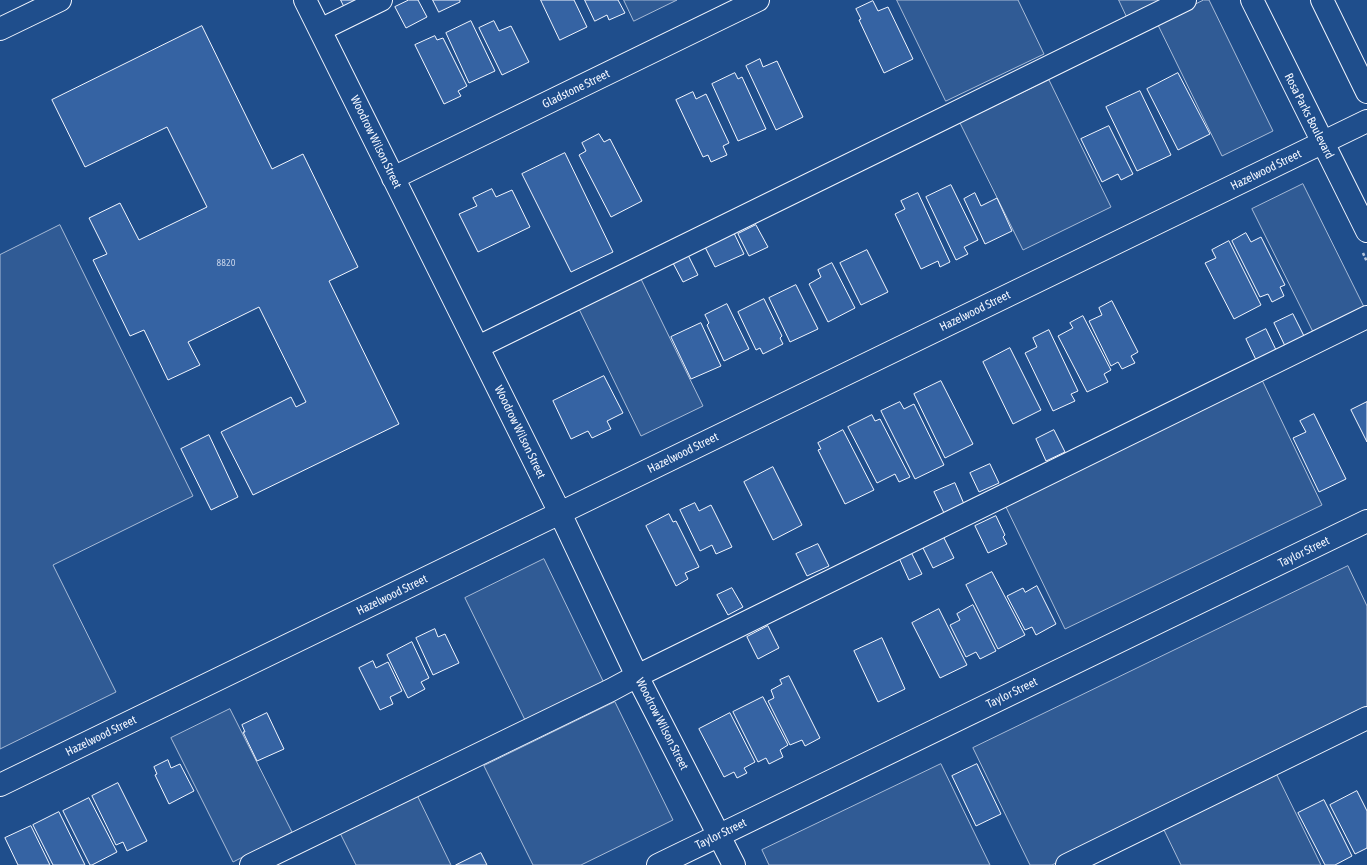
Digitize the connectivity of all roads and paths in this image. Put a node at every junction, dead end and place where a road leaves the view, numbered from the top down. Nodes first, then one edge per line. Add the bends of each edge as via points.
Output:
1 (60, 0) edge
2 (305, 0) edge
3 (382, 0) edge
4 (758, 0) edge
5 (1185, 0) edge
6 (1252, 0) edge
7 (1322, 0) edge
8 (0, 29) edge
9 (320, 30) junction
10 (1367, 92) edge
11 (1367, 121) edge
12 (1323, 142) junction
13 (393, 178) junction
14 (1367, 231) edge
15 (1367, 317) edge
16 (478, 348) junction
17 (560, 513) junction
18 (1367, 521) edge
19 (637, 676) junction
20 (1367, 718) edge
21 (0, 785) edge
22 (719, 835) junction
23 (251, 865) edge
24 (658, 865) edge
25 (734, 865) edge
26 (1067, 865) edge

1 - 8 street
2 - 9 street, Woodrow Wilson Street
3 - 9 street
4 - 13 street, Gladstone Street
5 - 16 street
6 - 12 street, Rosa Parks Boulevard
7 - 10 street
9 - 13 street, Woodrow Wilson Street
11 - 12 street, Hazelwood Street
12 - 14 street, Rosa Parks Boulevard
12 - 17 street, Hazelwood Street
13 - 16 street, Woodrow Wilson Street
15 - 19 street
16 - 17 street, Woodrow Wilson Street
17 - 19 street, Woodrow Wilson Street
17 - 21 street, Hazelwood Street
18 - 22 street, Taylor Street
19 - 22 street, Woodrow Wilson Street
19 - 23 street
20 - 26 street
22 - 24 street, Taylor Street
22 - 25 street, Woodrow Wilson Street

